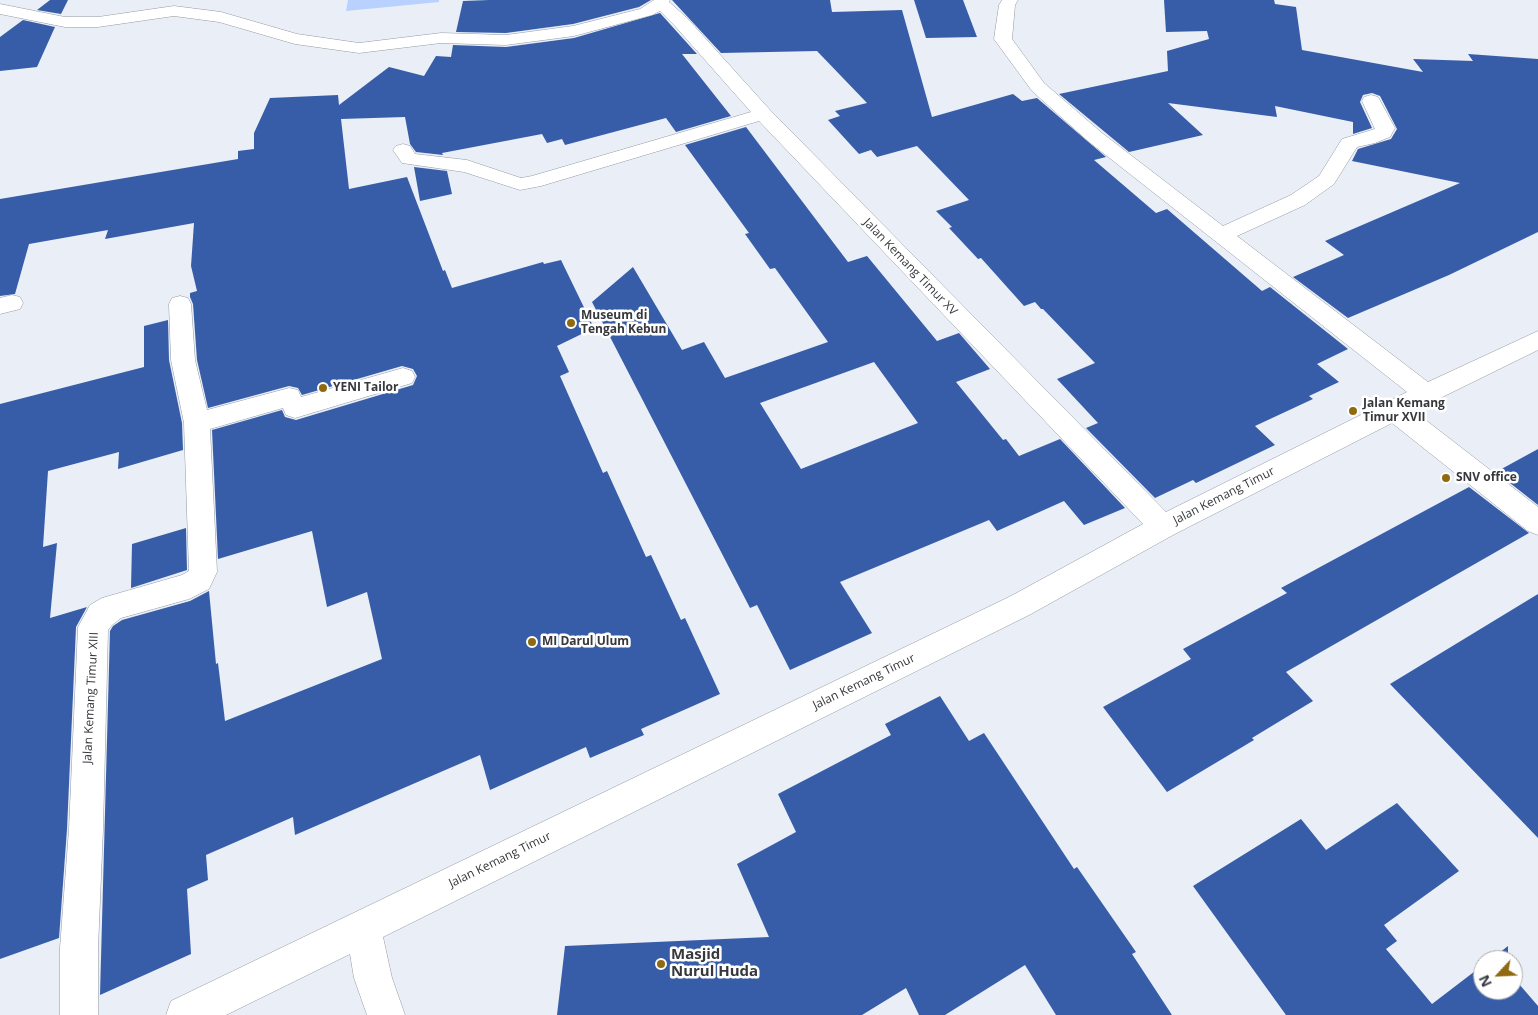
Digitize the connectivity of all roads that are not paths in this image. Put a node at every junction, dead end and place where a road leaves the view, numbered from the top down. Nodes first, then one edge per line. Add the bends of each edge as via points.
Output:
1 (1009, 2) edge
2 (667, 7) edge
3 (0, 9) edge
4 (1371, 101) dead end
5 (763, 114) junction
6 (403, 150) dead end
7 (1221, 235) junction
8 (180, 304) dead end
9 (1538, 340) edge
10 (404, 378) dead end
11 (1426, 394) junction
12 (1394, 410) junction
13 (196, 423) junction
14 (1538, 523) edge
15 (1163, 527) junction
16 (363, 927) junction
17 (79, 1015) edge
18 (185, 1015) edge
19 (386, 1015) edge

1 - 7 street via 1004,38 1038,87 1095,137
2 - 3 street via 574,31 506,40 441,38 358,48 295,39 221,17 174,11 98,22 65,22
2 - 5 street, Jalan Kemang Timur XV
4 - 7 street via 1385,128 1383,133 1349,143 1327,180 1298,200
5 - 6 street via 520,184 467,166 409,158
5 - 15 street, Jalan Kemang Timur XV
7 - 11 street
8 - 13 street, Jalan Kemang Timur XIII via 183,360
9 - 11 street, Jalan Kemang Timur
10 - 13 street via 294,408 289,397
11 - 12 street, Jalan Kemang Timur
12 - 14 street
12 - 15 street, Jalan Kemang Timur
13 - 17 street, Jalan Kemang Timur XIII via 203,572 188,586 113,607 101,615 93,627
15 - 16 street, Jalan Kemang Timur via 1021,605
16 - 18 street, Jalan Kemang Timur
16 - 19 street via 373,978

